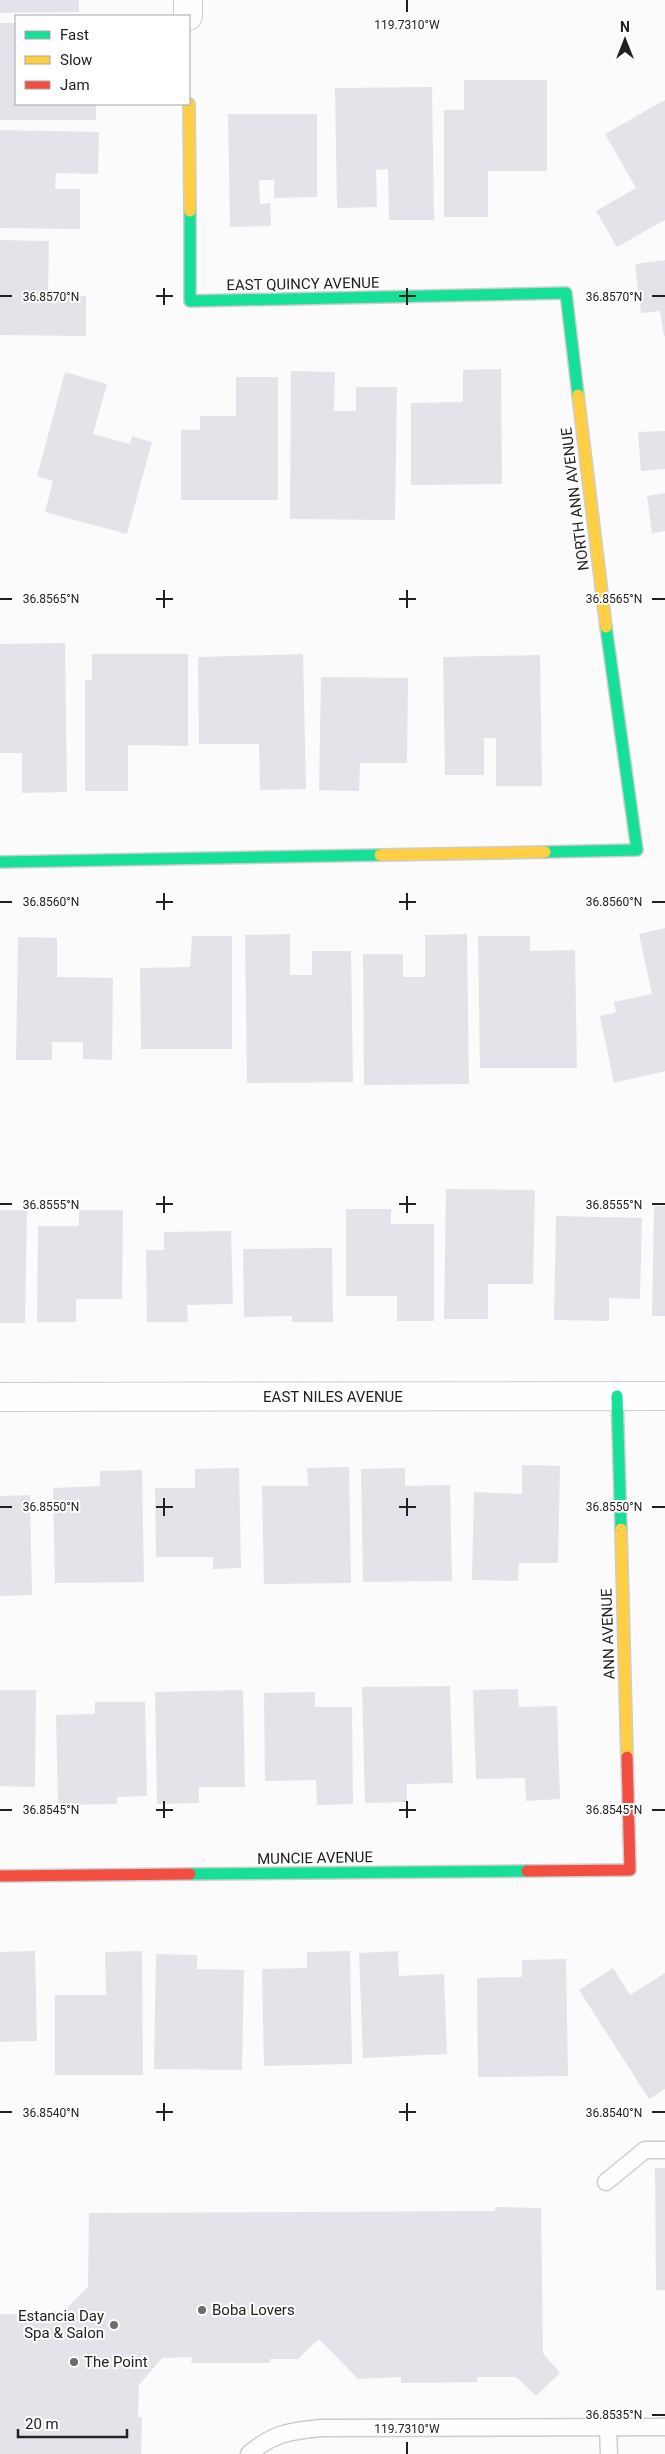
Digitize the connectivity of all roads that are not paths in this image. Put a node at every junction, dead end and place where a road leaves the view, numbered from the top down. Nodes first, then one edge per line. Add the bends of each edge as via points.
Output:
1 (188, 0) edge
2 (188, 15) edge
3 (189, 105) edge
4 (566, 293) joint
5 (0, 862) edge
6 (617, 1396) junction
7 (665, 1396) edge
8 (0, 1397) edge
9 (630, 1870) joint
10 (0, 1876) edge
11 (665, 2150) edge
12 (606, 2182) dead end
13 (608, 2428) junction
14 (665, 2428) edge
15 (249, 2454) edge
16 (608, 2454) edge

1 - 2 street
3 - 4 street, EAST QUINCY AVENUE via 190,301
4 - 5 street, NORTH ANN AVENUE via 595,551 637,850
6 - 7 street, EAST NILES AVENUE
6 - 8 street, EAST NILES AVENUE
6 - 9 street, ANN AVENUE
9 - 10 street, MUNCIE AVENUE
11 - 12 lane via 645,2150
13 - 14 lane
13 - 15 lane via 321,2428 288,2431 262,2442
13 - 16 lane

